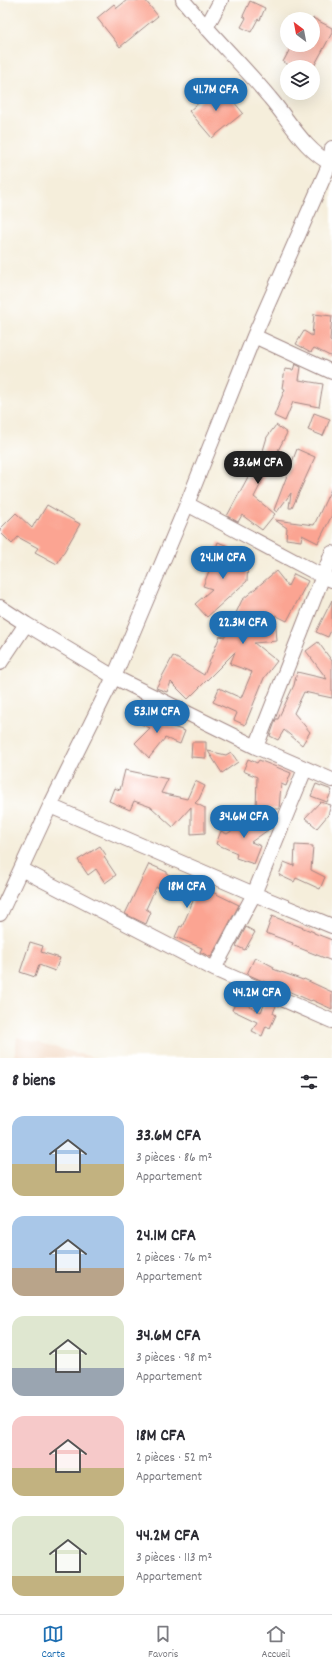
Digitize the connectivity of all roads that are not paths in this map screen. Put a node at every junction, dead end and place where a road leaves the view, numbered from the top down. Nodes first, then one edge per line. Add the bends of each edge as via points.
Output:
1 (183, 0) edge
2 (221, 0) edge
3 (206, 28) junction
4 (332, 148) edge
5 (331, 164) edge
6 (254, 336) junction
7 (332, 372) edge
8 (187, 504) junction
9 (332, 553) edge
10 (327, 578) edge
11 (0, 607) edge
12 (26, 624) junction
13 (0, 663) edge
14 (114, 676) junction
15 (256, 747) junction
16 (305, 769) junction
17 (332, 780) edge
18 (50, 806) junction
19 (21, 869) junction
20 (254, 894) junction
21 (0, 914) edge
22 (332, 926) edge
23 (214, 969) junction
24 (332, 1021) edge

1 - 3 street
2 - 3 street
3 - 5 street via 270,98 314,152
4 - 5 street
5 - 6 street
6 - 7 street
6 - 8 street
8 - 10 street
8 - 14 street
9 - 10 street
10 - 15 street
11 - 12 street
12 - 13 street
12 - 14 street
14 - 15 street
14 - 18 street
15 - 16 street
16 - 17 street
16 - 20 street
18 - 19 street
18 - 20 street
19 - 21 street
19 - 23 street
20 - 22 street
20 - 23 street
23 - 24 street

